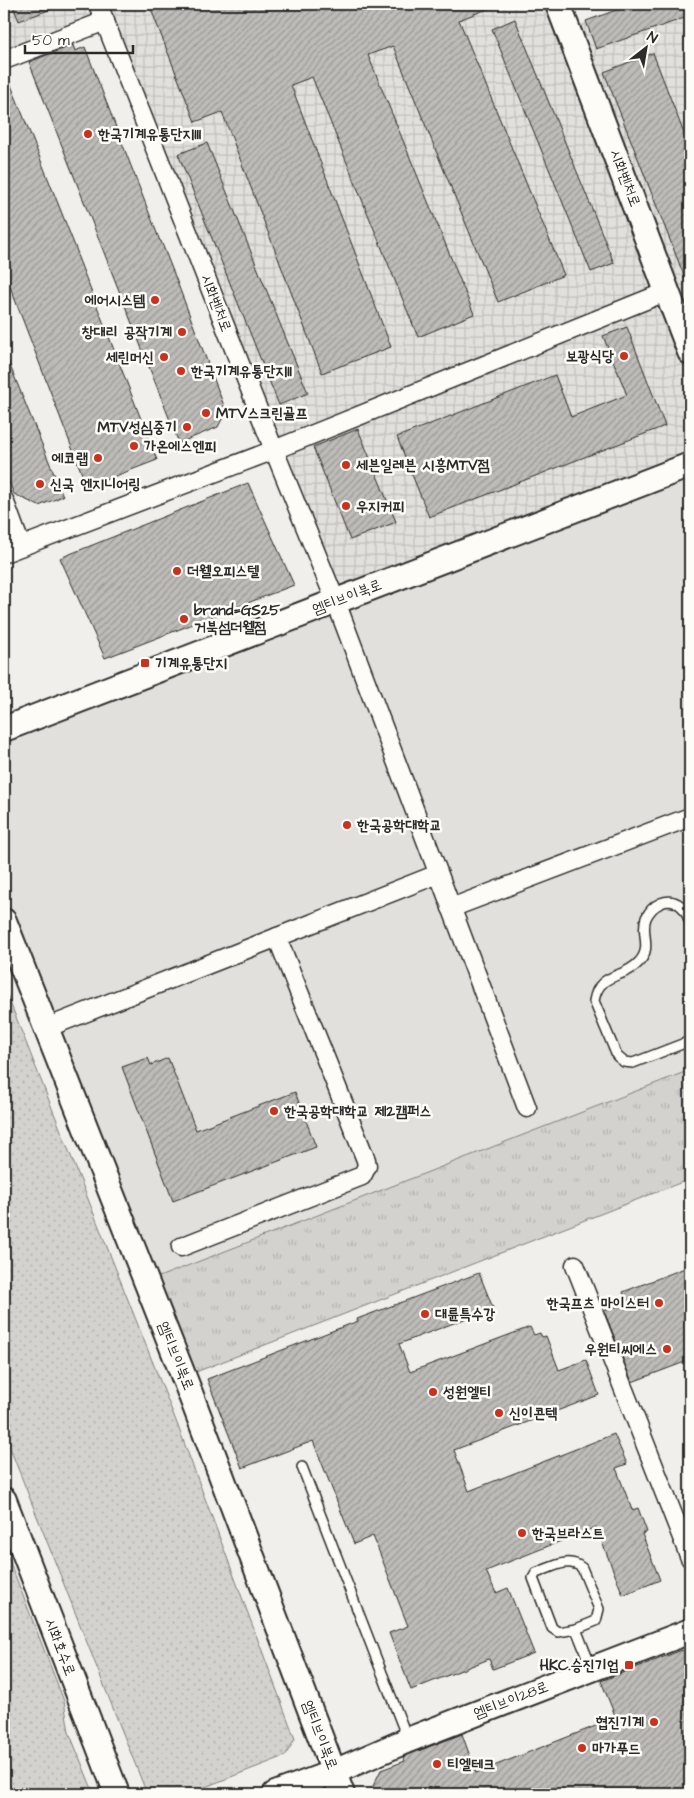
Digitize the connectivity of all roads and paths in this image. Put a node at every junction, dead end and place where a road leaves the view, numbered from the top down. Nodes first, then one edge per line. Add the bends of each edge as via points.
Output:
1 (98, 4) edge
2 (558, 4) edge
3 (105, 21) junction
4 (4, 60) edge
5 (668, 291) junction
6 (690, 352) edge
7 (274, 450) junction
8 (690, 465) edge
9 (4, 500) edge
10 (22, 546) junction
11 (4, 553) edge
12 (336, 602) junction
13 (4, 729) edge
14 (689, 822) edge
15 (438, 874) junction
16 (451, 908) junction
17 (4, 921) edge
18 (690, 923) edge
19 (277, 937) junction
20 (46, 1028) junction
21 (690, 1041) edge
22 (527, 1108) dead end
23 (181, 1247) dead end
24 (575, 1265) dead end
25 (302, 1467) dead end
26 (4, 1500) edge
27 (690, 1558) edge
28 (576, 1629) junction
29 (690, 1631) edge
30 (592, 1669) junction
31 (408, 1740) junction
32 (334, 1772) junction
33 (117, 1794) edge
34 (275, 1794) edge
35 (342, 1794) edge

1 - 3 street, 시화벤처로
2 - 5 street, 시화벤처로
3 - 4 street
3 - 7 street, 시화벤처로
5 - 6 street, 시화벤처로
5 - 7 street
7 - 10 street
7 - 12 street, 시화벤처로
8 - 12 street, 엠티브이북로
9 - 10 street
10 - 11 street
12 - 13 street, 엠티브이북로
12 - 15 street, 시화벤처로
14 - 16 street
15 - 16 street, 시화벤처로
15 - 19 street
16 - 22 street, 시화벤처로
17 - 20 street, 엠티브이북로
18 - 21 lane via 681,906 673,902 656,904 646,920 646,950 641,960 634,967 600,984 594,1001 617,1056 624,1062 633,1063
19 - 20 street
19 - 23 street via 366,1160 366,1172
20 - 32 street, 엠티브이북로 via 187,1385
24 - 27 street
25 - 31 lane
26 - 33 street, 시화호수로
28 - 28 lane via 596,1621 599,1609 582,1568 569,1561 536,1573 533,1578 535,1586 552,1628 558,1632
28 - 30 lane
29 - 30 street, 엠티브이28로
30 - 31 street, 엠티브이28로
31 - 32 street, 엠티브이28로
32 - 34 street, 엠티브이28로
32 - 35 street, 엠티브이북로

